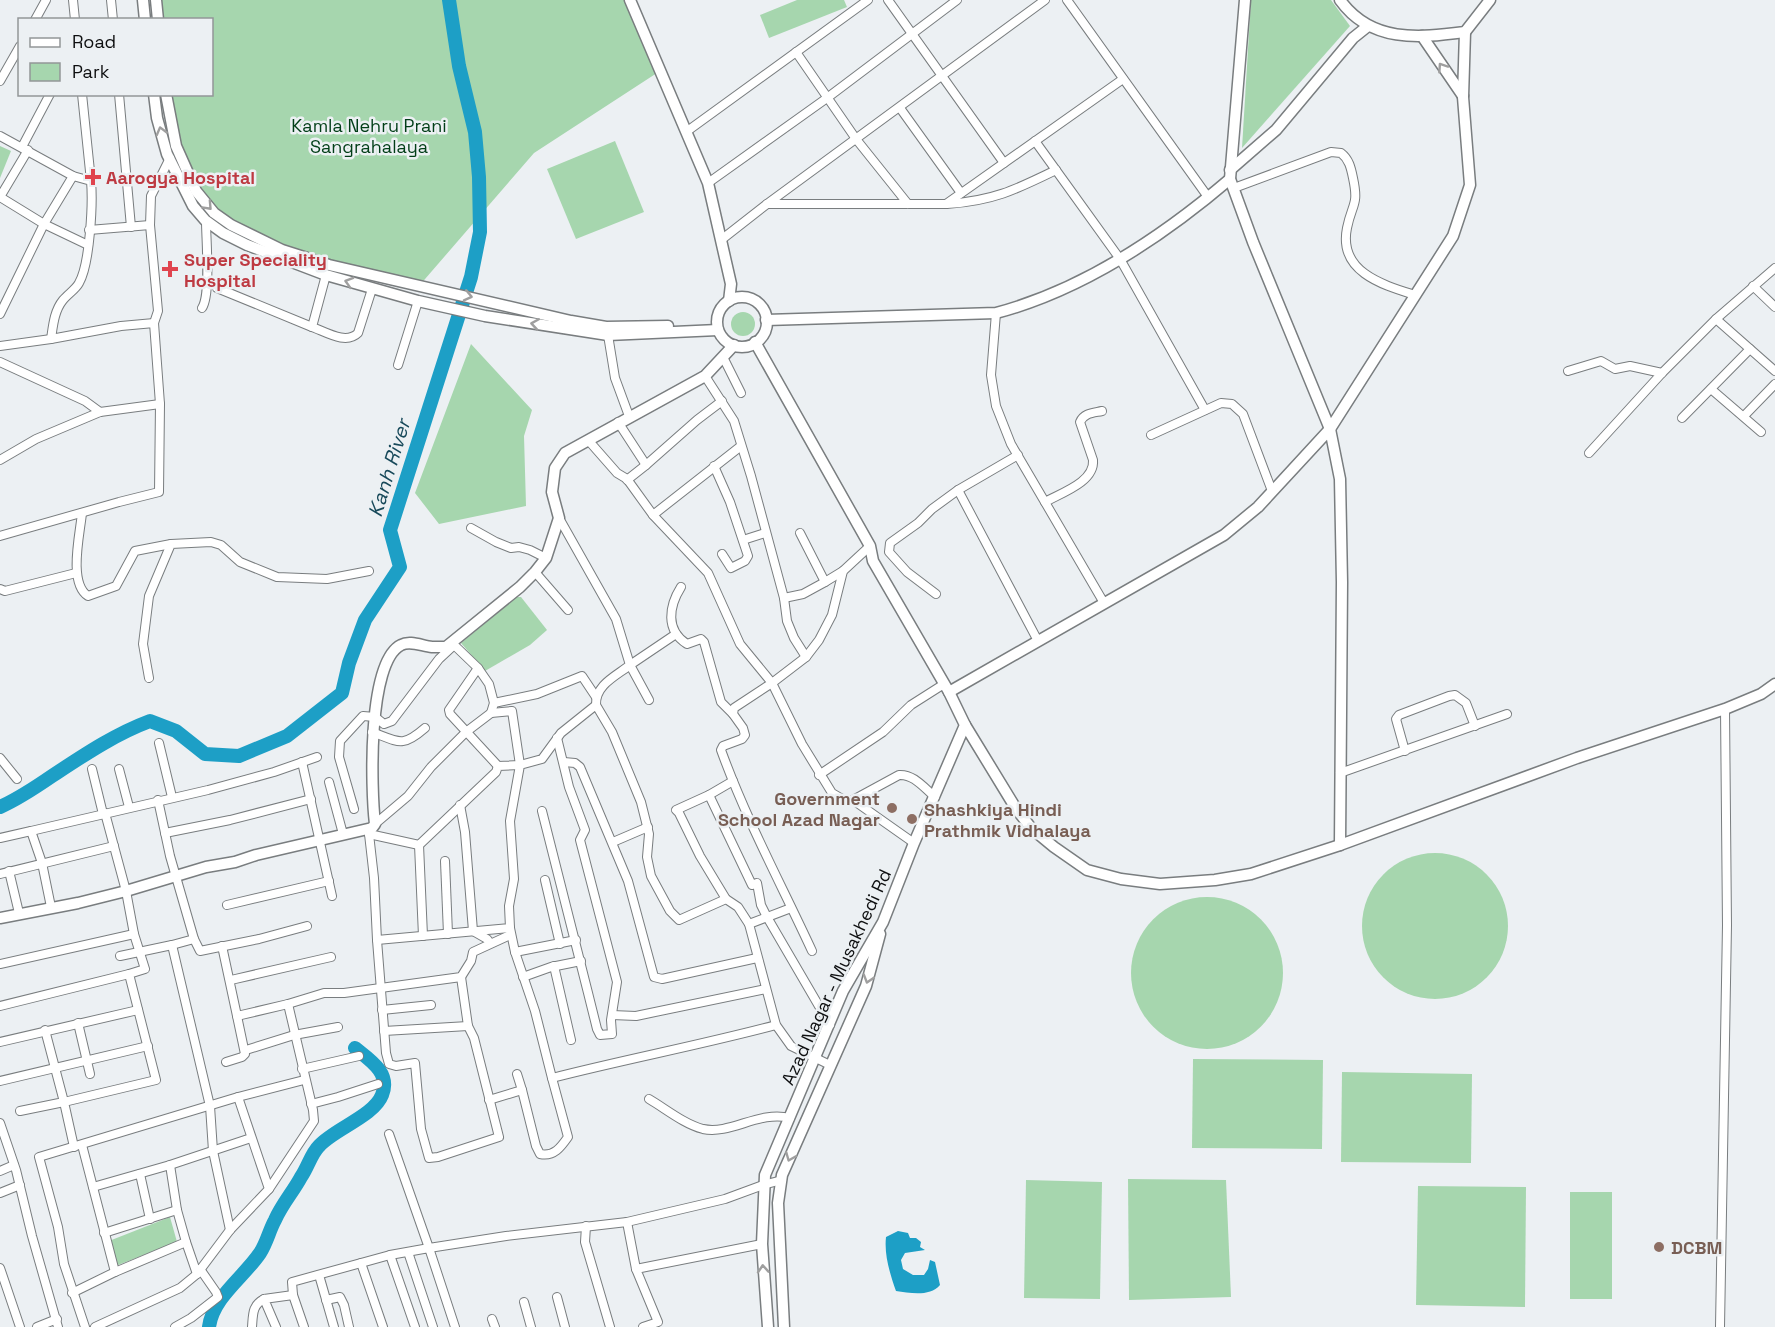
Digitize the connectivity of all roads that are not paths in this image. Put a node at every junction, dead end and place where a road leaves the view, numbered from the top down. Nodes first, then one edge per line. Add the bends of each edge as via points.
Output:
1 (46, 0) edge
2 (73, 0) edge
3 (111, 0) edge
4 (143, 0) edge
5 (156, 0) edge
6 (630, 0) edge
7 (868, 0) edge
8 (888, 0) edge
9 (957, 0) edge
10 (1045, 0) edge
11 (1067, 0) edge
12 (1245, 0) edge
13 (1340, 0) edge
14 (1490, 0) edge
15 (36, 18) edge
16 (75, 18) edge
17 (113, 18) edge
18 (145, 18) edge
19 (158, 18) edge
20 (1368, 26) junction
21 (1466, 32) junction
22 (911, 33) junction
23 (1422, 36) junction
24 (18, 50) edge
25 (796, 52) junction
26 (942, 76) junction
27 (1123, 79) junction
28 (0, 81) edge
29 (49, 96) edge
30 (82, 96) edge
31 (119, 96) edge
32 (154, 96) edge
33 (166, 96) edge
34 (1463, 96) junction
35 (827, 98) junction
36 (900, 108) junction
37 (686, 132) junction
38 (0, 136) edge
39 (856, 139) junction
40 (1035, 141) junction
41 (176, 146) junction
42 (25, 149) junction
43 (170, 160) junction
44 (1004, 163) junction
45 (1056, 170) junction
46 (72, 176) junction
47 (1231, 179) junction
48 (90, 181) junction
49 (708, 183) junction
50 (962, 193) junction
51 (0, 197) edge
52 (1209, 197) junction
53 (767, 204) junction
54 (908, 204) junction
55 (946, 204) junction
56 (206, 220) junction
57 (44, 224) junction
58 (150, 225) junction
59 (131, 227) junction
60 (89, 230) junction
61 (721, 240) junction
62 (88, 244) junction
63 (1119, 259) junction
64 (1775, 268) edge
65 (326, 275) junction
66 (1753, 286) junction
67 (217, 288) dead end
68 (372, 289) junction
69 (1415, 295) junction
70 (729, 300) junction
71 (418, 302) junction
72 (1775, 307) edge
73 (202, 308) dead end
74 (996, 313) junction
75 (0, 314) edge
76 (766, 320) junction
77 (1716, 320) junction
78 (154, 323) junction
79 (312, 327) junction
80 (718, 328) junction
81 (608, 336) junction
82 (51, 339) junction
83 (755, 342) junction
84 (734, 345) junction
85 (0, 346) edge
86 (1750, 349) junction
87 (723, 357) junction
88 (0, 362) edge
89 (398, 365) dead end
90 (1568, 371) dead end
91 (1775, 371) edge
92 (1662, 373) junction
93 (705, 376) junction
94 (1775, 384) edge
95 (1711, 389) junction
96 (741, 393) dead end
97 (722, 402) junction
98 (160, 404) junction
99 (1205, 410) junction
100 (1102, 411) dead end
101 (100, 412) junction
102 (629, 416) junction
103 (1744, 416) junction
104 (1682, 418) dead end
105 (618, 422) junction
106 (1330, 429) junction
107 (1761, 432) dead end
108 (1151, 435) dead end
109 (588, 440) junction
110 (741, 446) junction
111 (1589, 453) dead end
112 (1018, 455) junction
113 (0, 459) edge
114 (646, 465) junction
115 (714, 466) junction
116 (627, 480) junction
117 (958, 490) junction
118 (1272, 491) junction
119 (1045, 502) junction
120 (82, 513) junction
121 (653, 515) junction
122 (559, 519) junction
123 (471, 528) dead end
124 (765, 533) junction
125 (800, 533) dead end
126 (0, 536) edge
127 (743, 540) junction
128 (171, 544) junction
129 (870, 546) junction
130 (722, 554) dead end
131 (546, 558) junction
132 (369, 571) dead end
133 (843, 571) junction
134 (535, 572) junction
135 (76, 573) junction
136 (825, 582) junction
137 (681, 587) dead end
138 (0, 589) edge
139 (936, 594) dead end
140 (784, 598) junction
141 (1104, 603) junction
142 (568, 610) dead end
143 (675, 634) junction
144 (1038, 642) junction
145 (453, 644) junction
146 (806, 657) junction
147 (630, 665) junction
148 (478, 668) junction
149 (149, 678) dead end
150 (772, 683) junction
151 (1775, 684) edge
152 (946, 688) junction
153 (648, 700) dead end
154 (596, 701) junction
155 (494, 703) junction
156 (1725, 709) junction
157 (491, 713) junction
158 (733, 714) junction
159 (1507, 714) dead end
160 (375, 717) junction
161 (965, 725) junction
162 (1475, 726) junction
163 (425, 728) dead end
164 (372, 732) junction
165 (466, 732) junction
166 (557, 738) junction
167 (159, 743) dead end
168 (1405, 751) junction
169 (317, 757) dead end
170 (0, 758) edge
171 (302, 762) junction
172 (564, 762) junction
173 (520, 765) junction
174 (498, 766) junction
175 (92, 769) dead end
176 (119, 769) dead end
177 (1340, 773) junction
178 (819, 775) junction
179 (17, 779) dead end
180 (329, 782) dead end
181 (733, 782) junction
182 (709, 795) junction
183 (172, 797) junction
184 (935, 797) junction
185 (311, 799) junction
186 (158, 800) junction
187 (853, 800) junction
188 (460, 805) junction
189 (129, 807) junction
190 (354, 809) dead end
191 (542, 811) dead end
192 (104, 813) junction
193 (648, 827) junction
194 (372, 828) junction
195 (31, 831) junction
196 (165, 833) junction
197 (343, 834) junction
198 (0, 838) edge
199 (321, 841) junction
200 (613, 842) junction
201 (914, 843) junction
202 (420, 845) junction
203 (1340, 845) junction
204 (114, 846) junction
205 (445, 861) dead end
206 (42, 863) junction
207 (4, 872) edge
208 (176, 877) junction
209 (545, 880) dead end
210 (329, 881) junction
211 (126, 891) junction
212 (332, 896) dead end
213 (726, 899) junction
214 (227, 905) dead end
215 (51, 907) junction
216 (791, 908) junction
217 (19, 913) junction
218 (766, 917) junction
219 (0, 918) edge
220 (883, 922) junction
221 (749, 924) junction
222 (308, 926) dead end
223 (473, 931) junction
224 (510, 931) junction
225 (134, 934) junction
226 (448, 934) junction
227 (423, 936) junction
228 (194, 939) junction
229 (377, 940) junction
230 (576, 940) junction
231 (490, 943) junction
232 (560, 944) junction
233 (172, 945) junction
234 (222, 946) junction
235 (812, 951) dead end
236 (140, 952) junction
237 (515, 952) junction
238 (120, 956) dead end
239 (332, 957) dead end
240 (757, 958) junction
241 (581, 961) junction
242 (0, 964) edge
243 (554, 966) junction
244 (129, 974) junction
245 (461, 977) junction
246 (523, 977) junction
247 (231, 980) junction
248 (766, 988) junction
249 (381, 989) junction
250 (288, 1004) junction
251 (431, 1005) dead end
252 (0, 1006) edge
253 (138, 1010) junction
254 (382, 1010) junction
255 (612, 1015) junction
256 (237, 1016) junction
257 (78, 1023) junction
258 (830, 1024) junction
259 (776, 1025) junction
260 (468, 1026) junction
261 (338, 1027) dead end
262 (45, 1030) junction
263 (384, 1031) junction
264 (294, 1035) junction
265 (571, 1040) dead end
266 (0, 1042) edge
267 (147, 1046) junction
268 (246, 1050) junction
269 (358, 1056) dead end
270 (815, 1058) junction
271 (86, 1061) junction
272 (226, 1062) dead end
273 (830, 1065) junction
274 (56, 1067) junction
275 (302, 1069) junction
276 (90, 1074) dead end
277 (517, 1074) dead end
278 (552, 1078) junction
279 (304, 1080) junction
280 (0, 1081) edge
281 (378, 1083) dead end
282 (522, 1090) junction
283 (238, 1097) junction
284 (649, 1099) dead end
285 (489, 1100) junction
286 (64, 1102) junction
287 (311, 1104) junction
288 (210, 1106) junction
289 (20, 1111) dead end
290 (790, 1118) junction
291 (0, 1123) edge
292 (389, 1134) dead end
293 (251, 1138) junction
294 (78, 1146) junction
295 (213, 1151) junction
296 (14, 1165) junction
297 (170, 1165) junction
298 (0, 1171) edge
299 (140, 1174) junction
300 (764, 1180) junction
301 (782, 1180) junction
302 (20, 1185) junction
303 (93, 1187) junction
304 (269, 1189) junction
305 (0, 1193) edge
306 (177, 1210) junction
307 (150, 1219) junction
308 (627, 1222) junction
309 (586, 1226) junction
310 (230, 1230) junction
311 (104, 1233) junction
312 (186, 1242) junction
313 (762, 1244) junction
314 (429, 1248) junction
315 (408, 1252) junction
316 (390, 1255) junction
317 (361, 1263) junction
318 (0, 1268) edge
319 (636, 1269) junction
320 (115, 1272) junction
321 (199, 1272) junction
322 (319, 1275) junction
323 (72, 1293) junction
324 (293, 1295) junction
325 (557, 1297) dead end
326 (264, 1299) junction
327 (326, 1300) junction
328 (524, 1302) dead end
329 (58, 1323) edge
330 (659, 1324) edge
331 (179, 1326) edge
332 (20, 1327) edge
333 (38, 1327) edge
334 (85, 1327) edge
335 (94, 1327) edge
336 (252, 1327) edge
337 (276, 1327) edge
338 (304, 1327) edge
339 (334, 1327) edge
340 (349, 1327) edge
341 (383, 1327) edge
342 (415, 1327) edge
343 (433, 1327) edge
344 (454, 1327) edge
345 (531, 1327) edge
346 (565, 1327) edge
347 (610, 1327) edge
348 (643, 1327) edge
349 (768, 1327) edge
350 (784, 1327) edge
351 (1720, 1327) edge

1 - 15 street
2 - 16 street
3 - 17 street
4 - 18 street
5 - 19 street
6 - 37 street
7 - 25 street
8 - 22 street
9 - 22 street
10 - 26 street
11 - 27 street
12 - 47 street
13 - 20 street via 1350,14
14 - 21 street
20 - 23 street via 1394,34
20 - 47 street via 1353,38
21 - 23 street
21 - 34 street
22 - 26 street
22 - 35 street
34 -> 23 street
24 - 28 street
25 - 35 street
25 - 37 street
26 - 36 street
26 - 44 street
27 - 40 street
27 - 52 street
29 - 42 street
30 - 48 street
31 - 59 street
43 -> 32 street
33 - 41 street
34 - 69 street via 1470,185 1453,236
35 - 39 street
35 - 49 street
36 - 39 street
36 - 50 street
37 - 49 street
38 - 42 street
39 - 53 street
39 - 54 street
40 - 44 street
40 - 45 street
41 - 43 street
41 -> 80 street via 202,201 214,213 282,250 329,265 606,327
42 - 46 street
42 - 51 street
43 - 56 street via 187,196
43 - 58 street via 151,196
44 - 50 street
45 - 55 street via 1014,191 974,202
45 - 63 street
46 - 48 street
46 - 57 street
47 - 52 street
47 - 69 street via 1331,152 1341,153 1350,168 1356,200 1347,226 1348,252 1370,279
47 - 106 street
48 - 60 street via 93,199
49 - 61 street
50 - 55 street
51 - 57 street
52 - 63 street
53 - 54 street
53 - 61 street
54 - 55 street
56 - 65 street via 247,245
56 - 73 street
57 - 62 street
57 - 75 street
58 - 59 street
58 - 78 street via 158,311
59 - 60 street
60 - 62 street
61 - 70 street via 731,284
62 - 82 street via 79,282 58,308
63 - 74 street via 1050,295
63 - 99 street
64 - 66 street
68 -> 65 street
65 - 79 street
66 - 72 street
66 - 77 street
67 - 79 street
68 - 71 street
68 - 79 street via 358,333 352,338
69 - 106 street
70 - 76 street via 750,298 763,309
70 - 80 street via 721,309
81 -> 71 street
71 - 89 street
74 - 76 street
74 - 112 street via 991,375 996,406
76 - 83 street via 765,331
77 - 86 street
77 - 92 street
78 - 82 street
78 - 98 street
80 - 81 street
80 - 84 street via 724,340
81 - 102 street via 615,378
82 - 85 street
83 - 84 street
83 - 129 street
84 - 87 street
86 - 91 street
86 - 95 street
87 - 93 street
87 - 96 street
88 - 101 street via 85,401
90 - 92 street via 1601,362 1615,369 1630,366
92 - 111 street
93 - 97 street
93 - 102 street
94 - 103 street
95 - 103 street
95 - 104 street
97 - 110 street via 734,422
97 - 114 street
98 - 101 street
98 - 120 street via 159,492
99 - 108 street
99 - 118 street via 1227,402 1243,414
100 - 119 street via 1082,417 1080,422 1093,460 1091,472
101 - 113 street
102 - 105 street
103 - 107 street
105 - 109 street
105 - 114 street
106 - 118 street
106 - 177 street via 1340,479
109 - 116 street
109 - 122 street via 565,453 555,468 552,492
110 - 115 street
110 - 124 street
112 - 117 street
112 - 119 street
114 - 116 street
115 - 121 street
115 - 127 street
116 - 121 street
117 - 139 street via 918,524 893,539 888,547 907,572
117 - 144 street
118 - 141 street via 1224,535
119 - 141 street
120 - 126 street
120 - 135 street
121 - 150 street via 708,573 740,645
122 - 131 street
122 - 147 street via 616,619
123 - 131 street via 496,542
124 - 127 street
124 - 140 street
125 - 136 street
127 - 130 street via 748,556 745,561 731,568
128 - 132 street via 221,545 240,562 277,577 327,579
128 - 135 street via 135,551 116,586 88,596
128 - 149 street via 148,596 143,644
129 - 133 street
129 - 152 street via 873,561
131 - 134 street
133 - 136 street
133 - 146 street via 826,627
134 - 142 street
134 - 145 street
135 - 138 street
136 - 140 street via 803,594
137 - 143 street via 671,608
140 - 146 street via 787,621
141 - 144 street
143 - 147 street
143 - 158 street via 687,644 701,639 704,642 722,702
144 - 152 street
145 - 148 street
145 - 160 street via 397,717 387,725
145 - 160 street via 434,647 409,643 392,652 380,680
146 - 150 street
147 - 153 street
147 - 154 street via 601,687
148 - 155 street via 489,684
148 - 165 street via 449,711
150 - 158 street via 736,705
150 - 178 street
151 - 156 street
152 - 161 street
152 - 178 street via 911,705 883,732
154 - 155 street via 582,676 537,694
154 - 166 street
154 - 193 street via 641,802
155 - 157 street
156 - 203 street via 1577,758
156 - 351 street via 1727,925
157 - 165 street
157 - 173 street via 512,711
158 - 181 street via 745,735 721,747
159 - 162 street
160 - 164 street
160 - 190 street via 360,718 340,741 339,757
161 - 184 street, Azad Nagar - Musakhedi Rd
161 - 203 street via 1031,828 1087,870 1160,884 1215,880 1251,874
162 - 168 street
162 - 168 street via 1466,704 1455,695 1449,696 1399,715 1396,719
163 - 164 street via 405,742
164 - 194 street
165 - 174 street
165 - 194 street via 408,796
166 - 172 street
166 - 173 street via 542,759
167 - 183 street
168 - 177 street
169 - 171 street
170 - 179 street
171 - 183 street
171 - 185 street
172 - 200 street via 580,767
172 - 255 street via 585,830 580,840 617,982
173 - 174 street
173 - 224 street via 510,821 514,879
174 - 188 street
175 - 192 street
176 - 189 street
177 - 203 street
178 - 187 street via 832,793
180 - 197 street
181 - 182 street
181 - 216 street
182 - 213 street via 676,810
182 - 218 street via 752,885 757,883
183 - 186 street
184 - 187 street via 906,775
184 - 201 street, Azad Nagar - Musakhedi Rd
185 - 196 street
185 - 199 street
186 - 189 street
186 - 196 street
187 - 201 street
188 - 202 street
188 - 223 street
189 - 192 street
191 - 230 street
192 - 195 street
192 - 204 street
193 - 200 street
193 - 213 street via 651,876 676,918
194 - 197 street
194 - 202 street
194 - 229 street
195 - 198 street
195 - 206 street
196 - 208 street
197 - 199 street
199 - 208 street
199 - 210 street
200 - 240 street via 628,881 654,977 662,979
201 - 220 street, Azad Nagar - Musakhedi Rd
202 - 227 street
204 - 206 street
204 - 211 street
205 - 226 street
206 - 207 street
206 - 215 street
207 - 217 street
208 - 211 street
208 - 228 street
209 - 232 street
210 - 212 street
210 - 214 street
211 - 215 street
211 - 225 street
213 - 221 street
215 - 217 street
216 - 218 street
216 - 235 street
217 - 219 street
218 - 221 street
218 - 258 street
220 - 258 street, Azad Nagar - Musakhedi Rd via 843,991
220 -> 273 street via 866,986
221 - 240 street
222 - 234 street
223 - 224 street
223 - 226 street
223 - 231 street
224 - 231 street
224 - 237 street
225 - 236 street
225 - 242 street
226 - 227 street
227 - 229 street
228 - 233 street
228 - 234 street via 200,951
229 - 249 street
230 - 232 street
230 - 241 street
231 - 245 street via 473,952
232 - 237 street
233 - 236 street
233 - 288 street
234 - 247 street
236 - 238 street
236 - 244 street via 145,969
237 - 246 street
239 - 247 street
240 - 248 street
241 - 243 street
241 - 255 street via 600,1035 612,1034
243 - 246 street
243 - 265 street
244 - 252 street
244 - 253 street
245 - 249 street
245 - 260 street
246 - 278 street
247 - 256 street
248 - 255 street via 636,1016
248 - 259 street
249 - 250 street via 334,992
249 - 254 street
250 - 256 street
250 - 264 street
251 - 254 street
253 - 257 street
253 - 267 street
254 - 263 street
256 - 268 street
257 - 262 street
257 - 271 street
258 - 270 street, Azad Nagar - Musakhedi Rd
259 - 270 street via 791,1046
259 - 278 street
260 - 263 street
260 - 285 street
261 - 264 street
262 - 266 street
262 - 274 street
263 - 285 street via 389,1064 415,1063 421,1129 429,1158 498,1138
264 - 268 street
264 - 275 street
267 - 271 street
267 - 286 street via 156,1080
268 - 272 street via 242,1058
269 - 275 street
270 - 273 street
270 - 290 street, Azad Nagar - Musakhedi Rd
271 - 274 street
271 - 276 street
273 -> 301 street
274 - 280 street
274 - 286 street
275 - 279 street
277 - 282 street
278 - 282 street via 568,1137 561,1148 549,1155 538,1151
279 - 283 street
279 - 287 street
281 - 287 street
282 - 285 street
283 - 288 street
283 - 293 street
284 - 290 street via 704,1129 766,1116
286 - 289 street
286 - 294 street
287 - 304 street via 314,1120
288 - 294 street
288 - 295 street
290 - 300 street, Azad Nagar - Musakhedi Rd
291 - 296 street
292 - 314 street
293 - 295 street
293 - 304 street
294 - 303 street
294 - 323 street via 39,1157
295 - 297 street
295 - 310 street
296 - 298 street
296 - 302 street
297 - 299 street
297 - 306 street
299 - 303 street
299 - 307 street
300 - 301 street
300 - 308 street via 725,1198
300 - 313 street
301 - 350 street via 778,1203
302 - 305 street
302 - 329 street
303 - 311 street
304 - 310 street
306 - 307 street
306 - 312 street
307 - 311 street
308 - 309 street
308 - 319 street
309 - 314 street
309 - 347 street via 585,1242
310 - 321 street
311 - 320 street
312 - 320 street
312 - 321 street
313 - 319 street
349 -> 313 street
314 - 315 street
314 - 344 street
315 - 316 street
315 - 343 street
316 - 317 street
316 - 342 street
317 - 322 street
317 - 341 street
318 - 332 street
319 - 330 street
320 - 323 street
321 - 331 street via 218,1298
321 - 335 street via 180,1288
322 - 324 street via 292,1282
322 - 327 street
323 - 334 street
324 - 326 street
324 - 338 street
325 - 346 street
326 - 336 street via 254,1309
326 - 337 street
327 - 339 street
327 - 340 street via 340,1297
328 - 345 street
329 - 333 street
330 - 348 street

